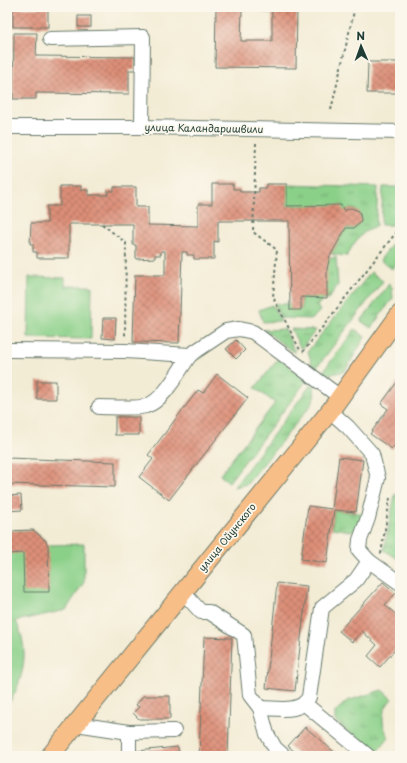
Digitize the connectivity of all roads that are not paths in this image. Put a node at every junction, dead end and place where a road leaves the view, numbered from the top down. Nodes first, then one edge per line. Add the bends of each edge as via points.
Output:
1 (50, 39) dead end
2 (7, 127) edge
3 (142, 127) junction
4 (400, 132) edge
5 (400, 314) edge
6 (10, 350) dead end
7 (190, 355) junction
8 (335, 404) junction
9 (99, 407) dead end
10 (374, 564) junction
11 (400, 583) edge
12 (182, 592) junction
13 (305, 704) junction
14 (260, 708) junction
15 (76, 724) junction
16 (174, 731) dead end
17 (128, 732) junction
18 (50, 756) edge
19 (129, 756) edge
20 (284, 756) edge
21 (368, 756) edge

1 - 3 street via 143,37
2 - 3 street, улица Каландаришвили
3 - 4 street, улица Каландаришвили
5 - 8 main road, улица Ойунского
6 - 7 street via 125,351
7 - 8 street via 226,331 239,329 253,332
7 - 9 street via 155,402 145,407
8 - 10 street via 348,427 372,454 378,478 359,550
8 - 12 main road, улица Ойунского
10 - 11 street
10 - 13 street via 322,608 309,697
12 - 14 street via 201,612 209,612 244,635 250,696
12 - 15 main road, улица Ойунского
13 - 14 street via 295,709
13 - 21 street
14 - 20 street via 267,734 275,748
15 - 17 street
15 - 18 main road, улица Ойунского
16 - 17 street
17 - 19 street

